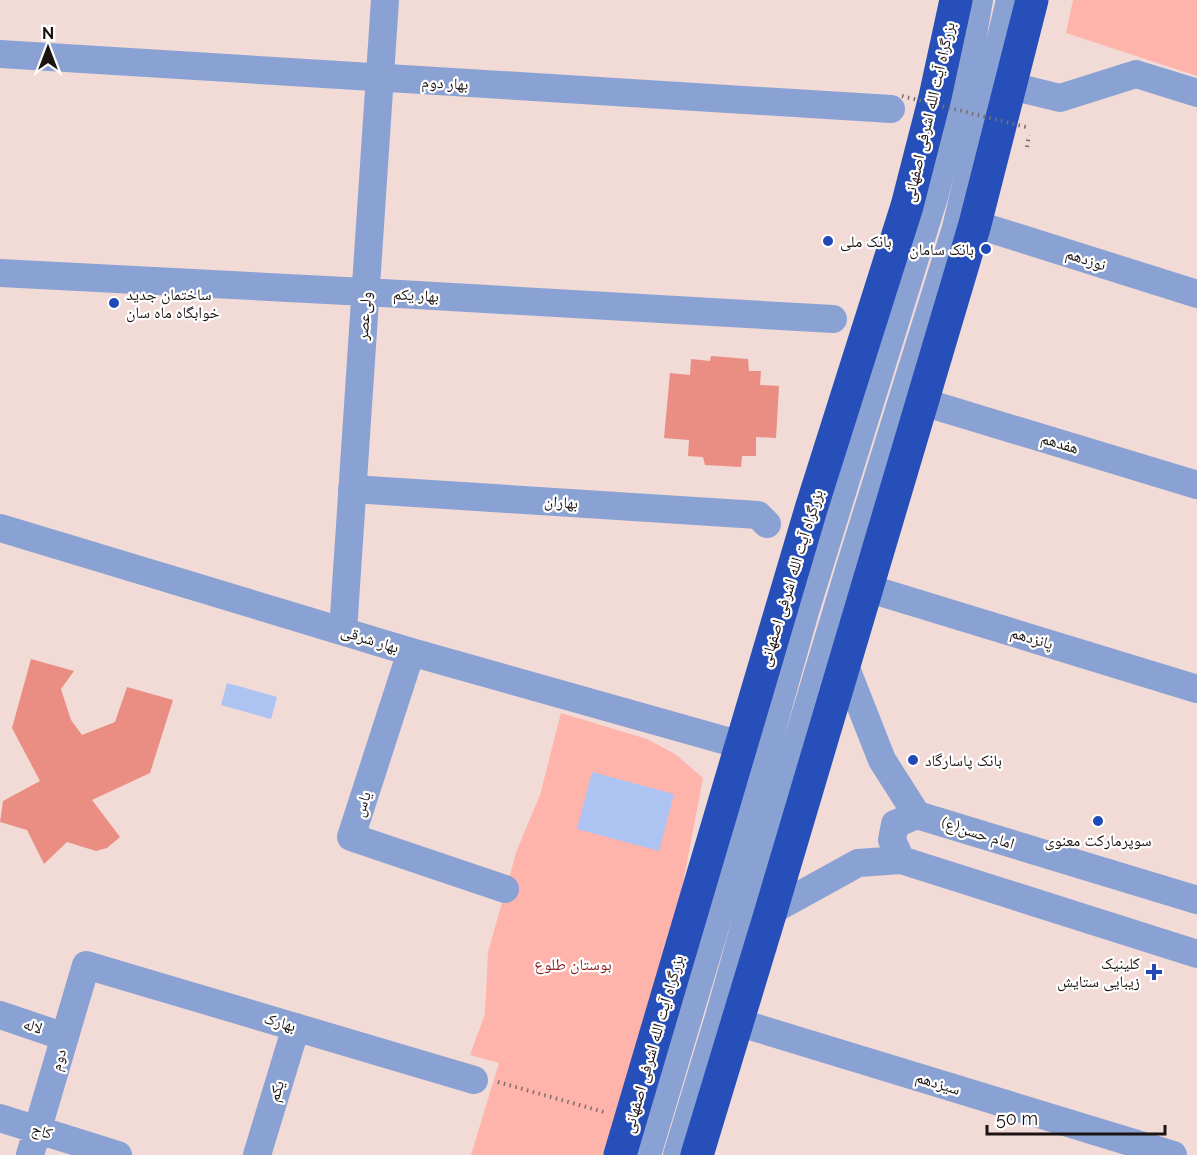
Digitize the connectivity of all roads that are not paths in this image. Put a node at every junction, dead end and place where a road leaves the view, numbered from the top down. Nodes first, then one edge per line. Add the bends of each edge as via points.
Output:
1 (385, 0) edge
2 (956, 0) edge
3 (979, 0) edge
4 (1010, 0) edge
5 (1032, 0) edge
6 (0, 54) edge
7 (380, 79) junction
8 (1011, 86) junction
9 (1197, 93) edge
10 (896, 103) road end
11 (975, 224) junction
12 (0, 273) edge
13 (365, 292) junction
14 (1197, 294) edge
15 (833, 319) dead end
16 (923, 402) junction
17 (1197, 485) edge
18 (352, 489) junction
19 (767, 524) dead end
20 (0, 528) edge
21 (867, 588) junction
22 (343, 631) junction
23 (411, 652) junction
24 (845, 666) junction
25 (1197, 689) edge
26 (741, 745) junction
27 (917, 815) junction
28 (901, 860) junction
29 (505, 889) dead end
30 (1197, 900) edge
31 (771, 911) junction
32 (1197, 954) edge
33 (86, 965) joint
34 (0, 1015) edge
35 (737, 1022) junction
36 (296, 1027) junction
37 (65, 1037) junction
38 (487, 1081) road end
39 (0, 1118) edge
40 (34, 1142) edge
41 (117, 1155) edge
42 (257, 1155) edge
43 (620, 1155) edge
44 (647, 1155) edge
45 (677, 1155) edge
46 (697, 1155) edge
47 (1173, 1155) edge

1 - 7 street, ولی‌عصر
2 - 26 highway, بزرگراه آیت الله اشرفی اصفهانی via 907,206
3 - 44 street via 966,74 934,197 806,608
4 - 45 street via 956,228 792,759
5 - 8 highway
6 - 7 street, بهار دوم
7 - 10 street, بهار دوم
7 - 13 street, ولی‌عصر
8 - 9 street via 1060,98 1136,74
8 - 11 highway
11 - 14 street, نوزدهم
11 - 16 highway
12 - 13 street, بهار یکم
13 - 15 street, بهار یکم
13 - 18 street, ولی‌عصر
16 - 17 street, هفدهم
16 - 21 highway
18 - 19 street, بهاران via 758,515
18 - 22 street, ولی‌عصر
20 - 22 street, بهار شرقی
21 - 24 highway
21 - 25 street, پانزدهم
22 - 23 street, بهار شرقی
23 - 26 street, بهار شرقی
23 - 29 street, یاس via 351,837
24 - 27 street via 882,760
24 - 31 highway
26 - 43 highway, بزرگراه آیت الله اشرفی اصفهانی
27 - 28 street via 895,825 892,840
27 - 30 street, امام حسن(ع)
28 - 31 street via 858,863
28 - 32 street
31 - 35 highway
33 - 36 street, بهارک
33 - 37 street, دوم
34 - 37 street, لاله
35 - 46 highway
35 - 47 street, سیزدهم
36 - 38 street, بهارک
36 - 42 street, یکم
37 - 40 street, دوم
39 - 40 street, کاج
40 - 41 street, کاج

